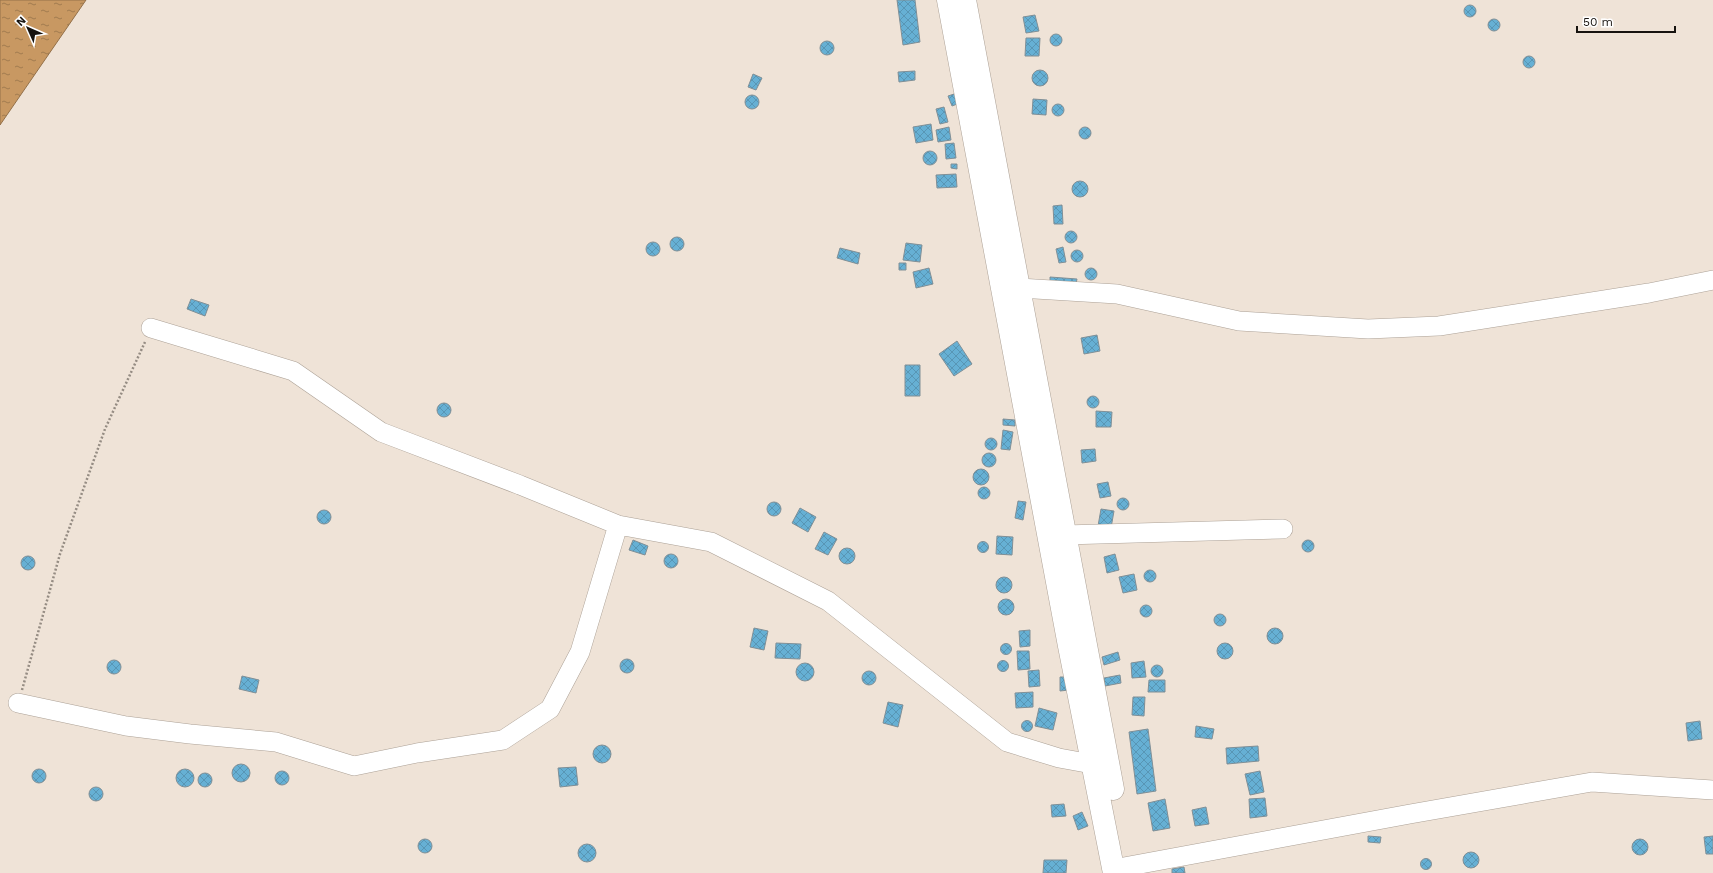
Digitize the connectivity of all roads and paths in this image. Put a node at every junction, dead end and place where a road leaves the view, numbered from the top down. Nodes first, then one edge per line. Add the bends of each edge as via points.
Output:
1 (948, 0) edge
2 (965, 0) edge
3 (1713, 280) edge
4 (1019, 288) junction
5 (151, 328) joint
6 (618, 525) junction
7 (1283, 529) dead end
8 (1064, 535) junction
9 (18, 703) joint
10 (1100, 762) junction
11 (1713, 790) edge
12 (1121, 870) edge

1 - 10 main road
2 - 4 main road
3 - 4 street via 1649,293 1439,326 1368,329 1239,321 1117,294
4 - 8 main road
5 - 6 street via 293,371 380,432
5 - 9 path via 105,429 66,540
6 - 9 street via 580,652 550,709 503,740 354,766 276,742 126,726
6 - 10 street via 711,542 828,602 1007,742 1059,758
7 - 8 street
8 - 10 main road
10 - 12 main road
11 - 12 street via 1592,782

